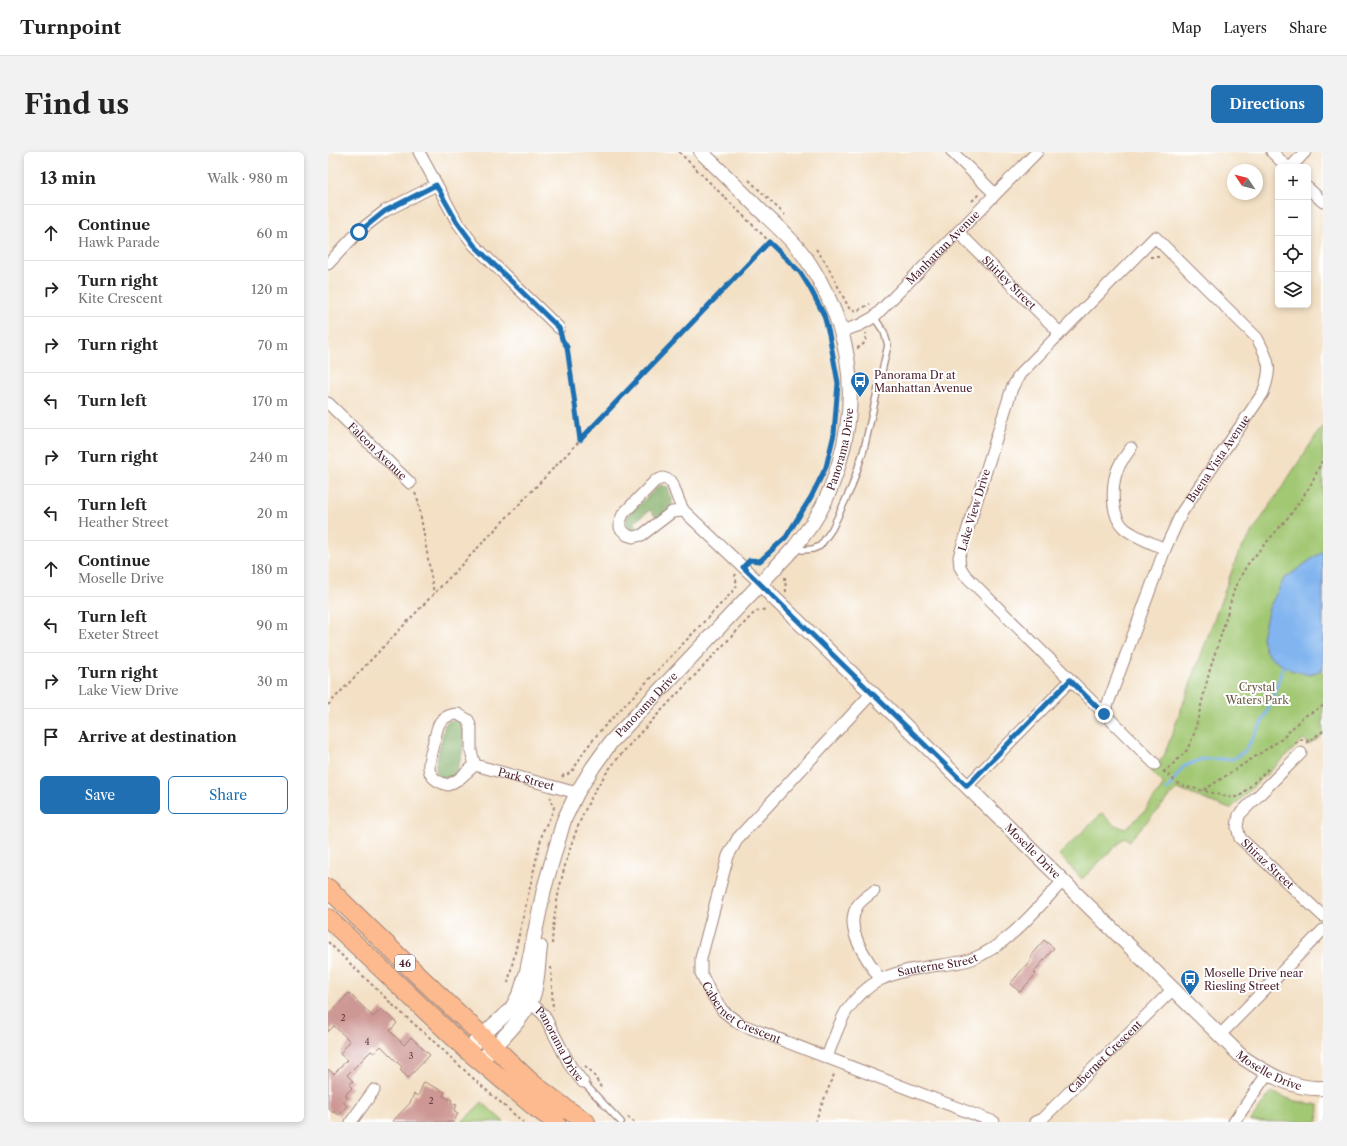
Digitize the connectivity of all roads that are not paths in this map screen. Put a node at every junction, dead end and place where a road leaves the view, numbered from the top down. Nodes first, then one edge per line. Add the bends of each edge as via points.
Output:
1 (419, 152) edge
2 (702, 152) edge
3 (952, 152) edge
4 (1037, 152) edge
5 (1272, 152) edge
6 (1305, 152) edge
7 (1284, 164) edge
8 (1293, 164) edge
9 (436, 185) junction
10 (991, 190) junction
11 (1311, 191) edge
12 (1323, 202) edge
13 (958, 232) junction
14 (1156, 237) joint
15 (328, 264) edge
16 (874, 316) junction
17 (559, 328) road end
18 (842, 331) junction
19 (1060, 333) junction
20 (328, 404) edge
21 (1131, 448) dead end
22 (410, 483) road end
23 (684, 511) junction
24 (794, 548) junction
25 (1166, 549) junction
26 (761, 584) junction
27 (1070, 680) junction
28 (872, 693) junction
29 (1104, 714) junction
30 (1296, 750) road end
31 (475, 765) junction
32 (1159, 768) road end
33 (967, 786) junction
34 (577, 793) junction
35 (1063, 881) junction
36 (328, 888) edge
37 (544, 889) junction
38 (874, 891) dead end
39 (1323, 916) edge
40 (328, 918) edge
41 (1323, 930) edge
42 (880, 979) junction
43 (1173, 989) junction
44 (530, 1002) junction
45 (1220, 1035) junction
46 (488, 1042) junction
47 (474, 1056) junction
48 (827, 1057) junction
49 (1267, 1074) junction
50 (583, 1082) joint
51 (1323, 1088) edge
52 (374, 1090) dead end
53 (351, 1122) edge
54 (556, 1122) edge
55 (586, 1122) edge
56 (622, 1122) edge
57 (994, 1122) edge
58 (1035, 1122) edge
59 (1234, 1122) edge

1 - 9 street
2 - 18 street, Panorama Drive via 787,236 810,265
3 - 10 street
4 - 10 street, Manhattan Avenue
5 - 7 street
6 - 8 street
9 - 15 street via 385,211 359,232
9 - 17 street via 457,222 474,245
10 - 13 street, Manhattan Avenue
11 - 12 street
13 - 16 street, Manhattan Avenue
13 - 19 street, Shirley Street
14 - 19 street, Lake View Drive
14 - 25 street, Buena Vista Avenue via 1257,338 1267,356 1269,376 1263,394 1182,512
16 - 18 street, Manhattan Avenue via 860,325
16 - 24 lane, Panorama Drive via 884,332 888,345 864,450 852,486 832,529 820,546 803,550
18 - 24 street, Panorama Drive via 849,364 850,388 846,442 828,495
19 - 27 street, Lake View Drive via 1020,374 1012,388 959,557 960,567 965,575
20 - 22 street, Falcon Avenue
21 - 25 street via 1118,467 1113,501 1117,516 1124,527
23 - 23 street via 672,512 642,535 633,537 620,528 623,514 655,481 663,478 671,481
23 - 26 street
24 - 26 street, Panorama Drive
25 - 29 street, Buena Vista Avenue
26 - 28 street, Moselle Drive
26 - 34 street, Panorama Drive via 611,742
27 - 29 street, Lake View Drive
27 - 33 street
28 - 33 street, Moselle Drive
28 - 48 street, Cabernet Crescent via 738,838 728,856 701,958 701,973 723,1011 740,1024
29 - 32 street, Lake View Drive
30 - 39 street, Shiraz Street via 1239,815 1237,826 1240,838
31 - 31 street via 448,785 437,782 430,774 428,765 437,729 441,721 450,714 458,714 468,720
31 - 34 street, Park Street
33 - 35 street, Moselle Drive
34 - 37 street, Panorama Drive via 564,820
35 - 42 street, Sauterne Street via 995,948 971,960 902,971
35 - 43 street, Moselle Drive
36 - 46 main road, 46
37 - 44 street, Panorama Drive via 537,975
37 - 46 street, Panorama Drive via 521,991
38 - 42 street via 857,905 853,920 855,937
40 - 47 main road, 46
41 - 45 street
42 - 48 street, Sauterne Street via 864,990 847,1011
43 - 45 street, Moselle Drive
43 - 58 street, Cabernet Crescent via 1042,1119
44 - 46 street, Panorama Drive via 522,1014
44 - 50 street, Panorama Drive via 544,1015 571,1067
45 - 49 street, Moselle Drive via 1242,1057
46 - 47 street, Panorama Drive
46 - 55 main road, 46 via 532,1083
47 - 54 main road, 46
48 - 57 street, Cabernet Crescent
49 - 51 street, Moselle Drive via 1312,1089
49 - 59 street
50 - 56 lane, Panorama Drive
52 - 53 street

